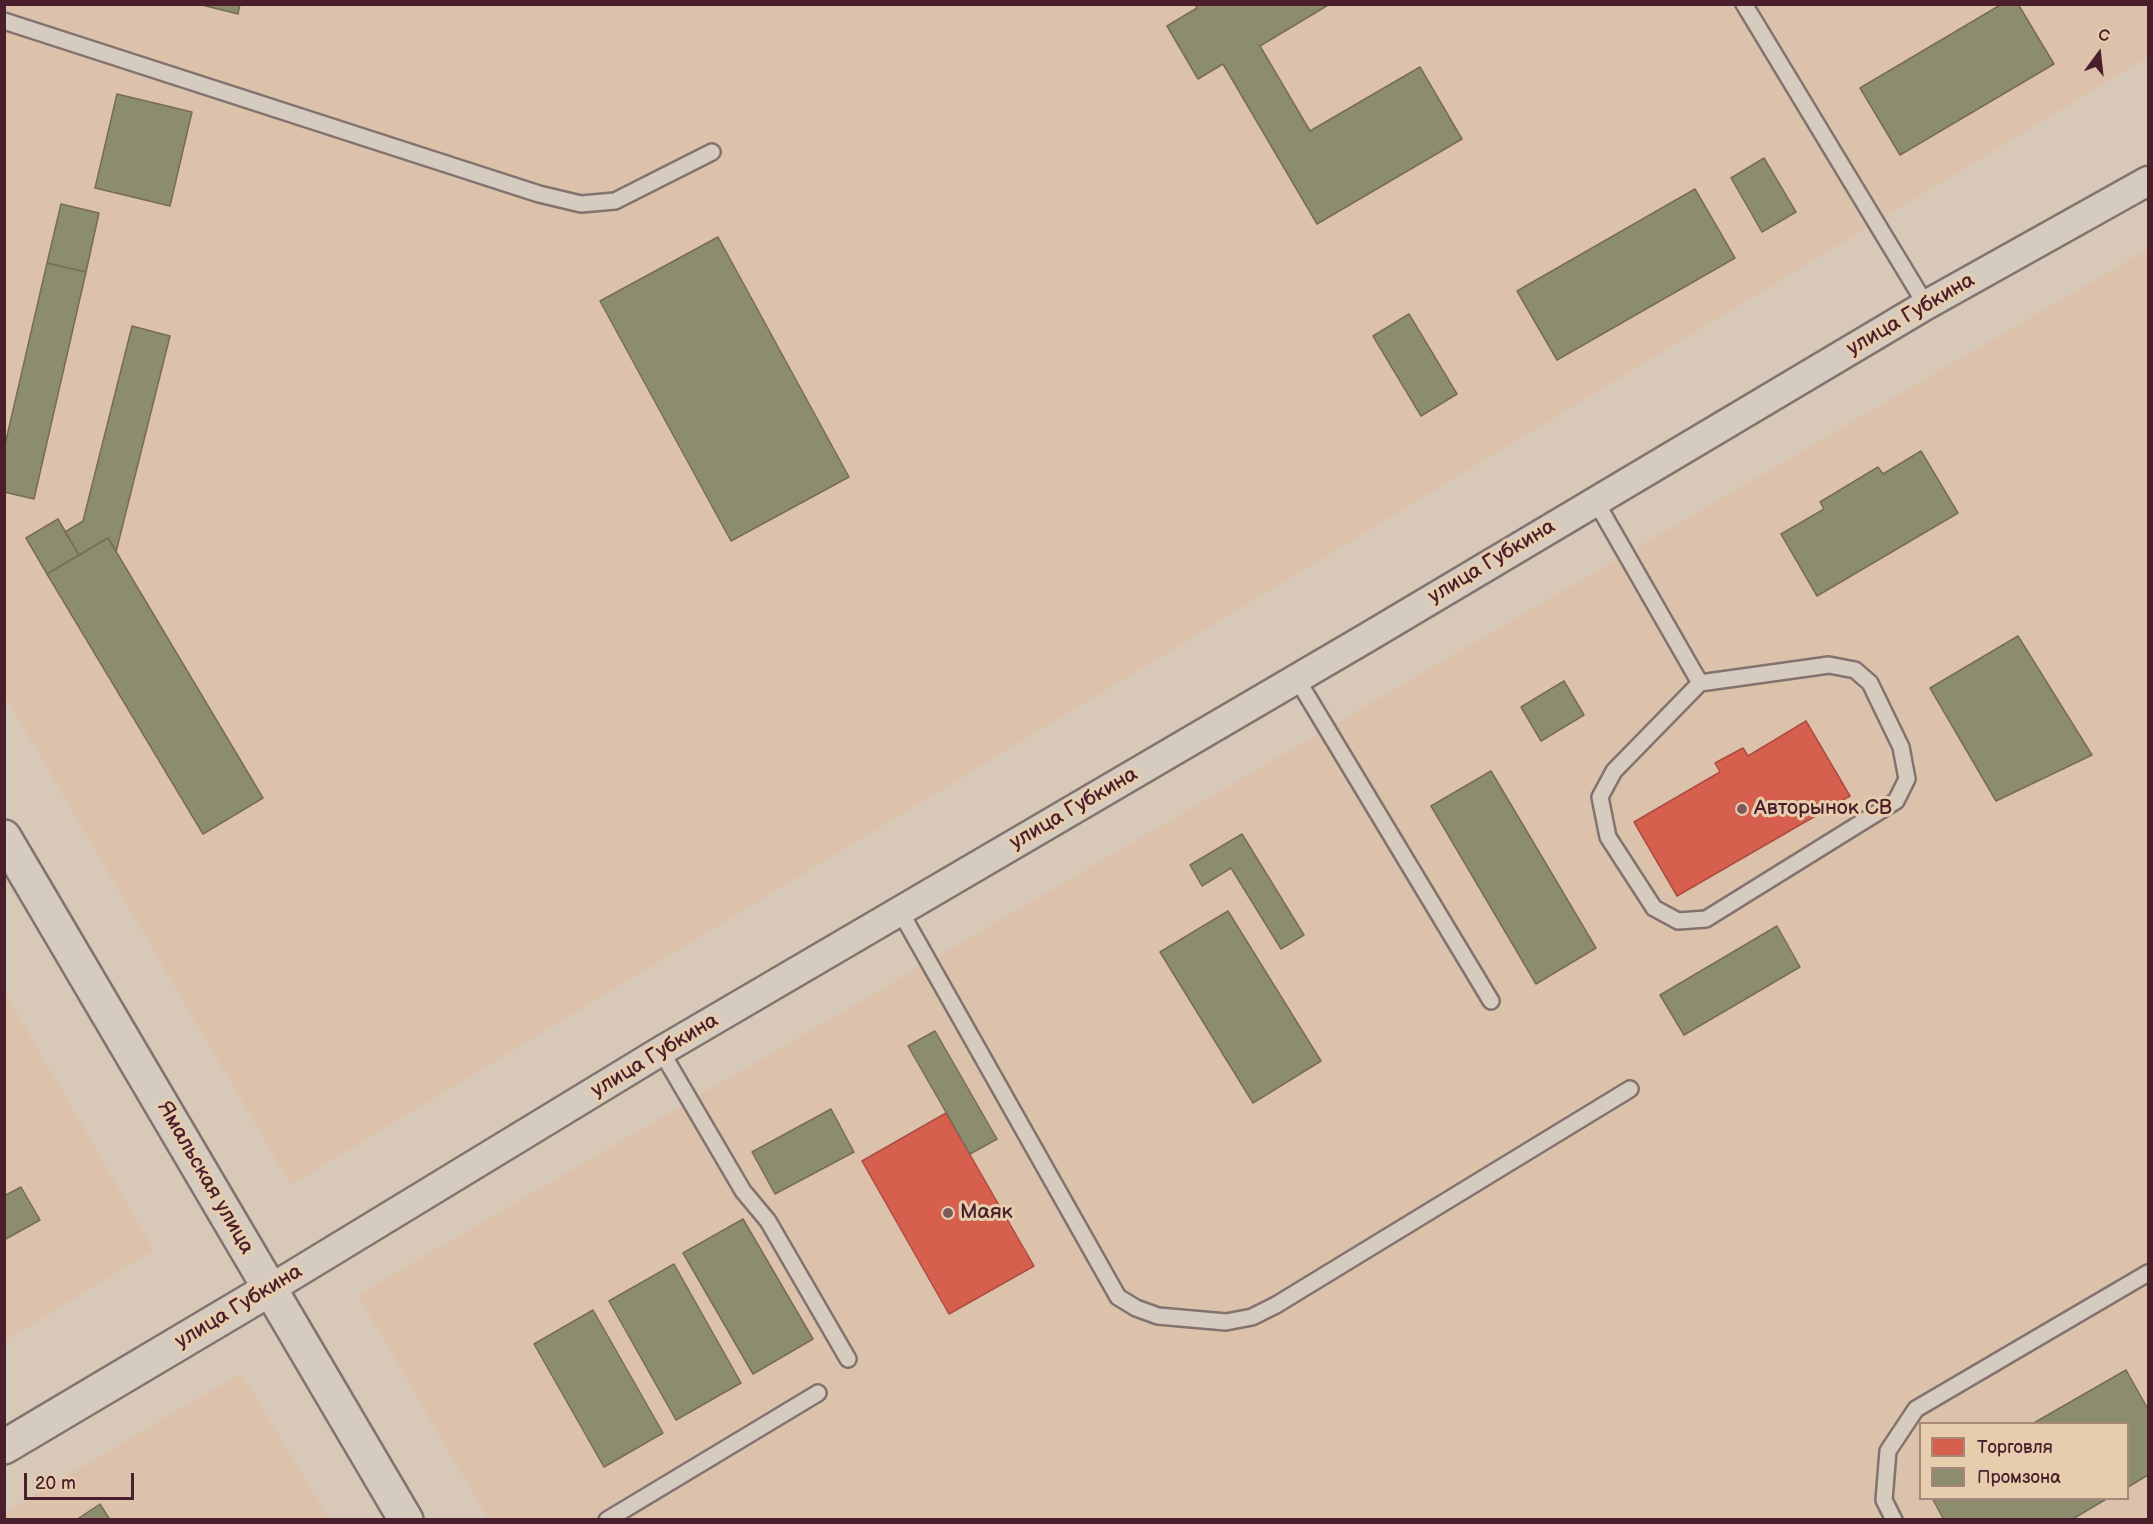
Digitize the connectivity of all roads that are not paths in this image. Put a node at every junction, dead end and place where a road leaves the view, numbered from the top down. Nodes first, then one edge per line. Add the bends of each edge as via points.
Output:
1 (1744, 4) edge
2 (4, 21) edge
3 (712, 152) dead end
4 (2148, 181) edge
5 (1926, 305) junction
6 (1595, 500) junction
7 (1297, 679) junction
8 (1700, 683) junction
9 (4, 837) edge
10 (900, 911) junction
11 (1491, 1001) dead end
12 (661, 1051) junction
13 (1630, 1089) dead end
14 (2148, 1274) edge
15 (270, 1289) junction
16 (848, 1359) dead end
17 (818, 1393) dead end
18 (4, 1446) edge
19 (406, 1520) edge
20 (607, 1520) edge
21 (1894, 1520) edge

1 - 5 lane
2 - 3 lane via 539,194 581,204 615,201
4 - 5 street, улица Губкина
5 - 6 street, улица Губкина
6 - 7 street, улица Губкина
6 - 8 lane
7 - 10 street, улица Губкина
7 - 11 lane
8 - 8 lane via 1614,771 1600,797 1608,837 1654,908 1678,921 1706,919 1896,801 1907,779 1901,747 1870,683 1855,670 1829,665
9 - 15 street, Ямальская улица
10 - 12 street, улица Губкина
10 - 13 lane via 1118,1297 1158,1316 1226,1322 1252,1317
12 - 15 street, улица Губкина
12 - 16 lane via 743,1191 768,1221
14 - 21 lane via 1916,1409 1887,1451 1884,1500
15 - 18 street, улица Губкина
15 - 19 street, Ямальская улица
17 - 20 lane

